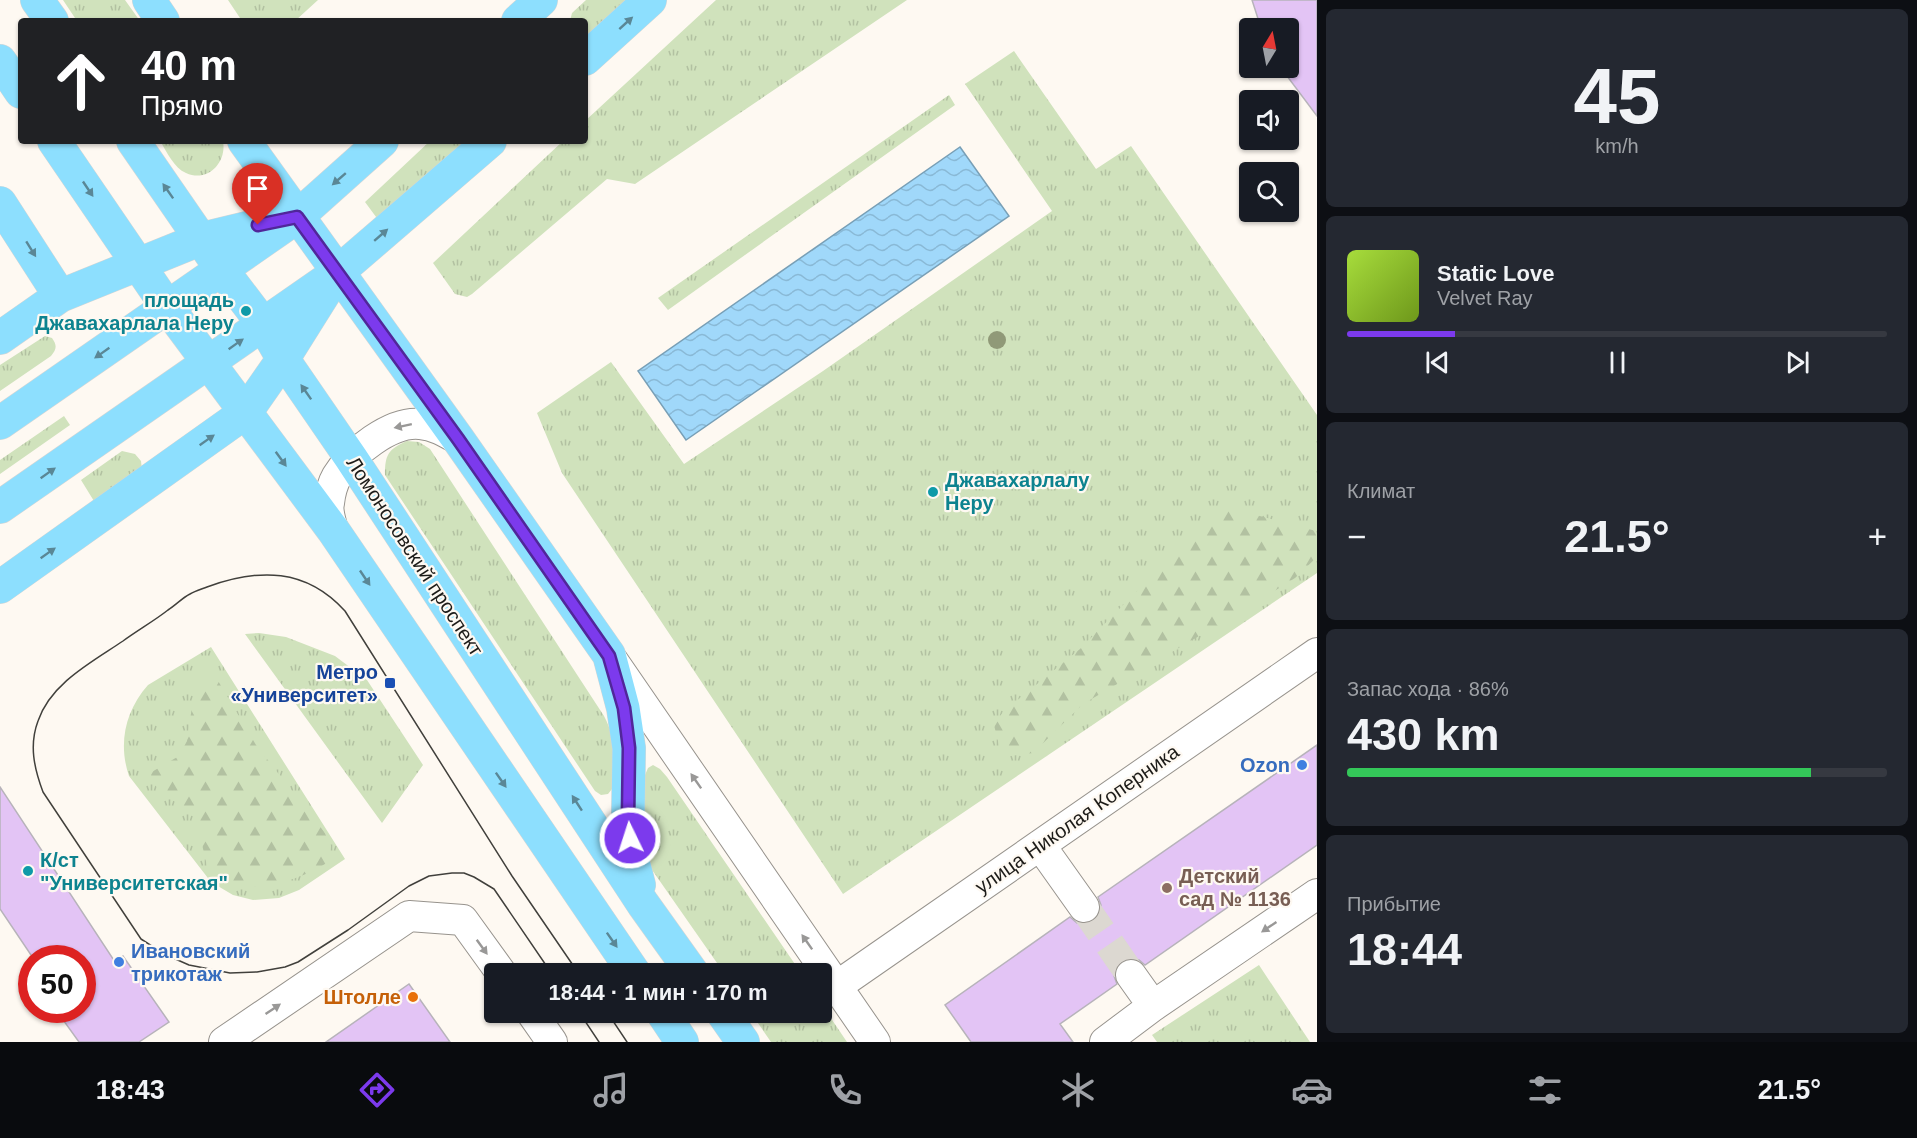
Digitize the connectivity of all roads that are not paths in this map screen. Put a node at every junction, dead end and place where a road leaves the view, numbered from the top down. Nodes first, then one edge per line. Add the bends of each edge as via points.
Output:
1 (38, 0) edge
2 (149, 0) edge
3 (650, 0) edge
4 (50, 18) edge
5 (161, 18) edge
6 (590, 52) edge
7 (0, 62) edge
8 (18, 88) edge
9 (56, 144) edge
10 (135, 144) edge
11 (246, 144) edge
12 (379, 144) edge
13 (487, 144) edge
14 (0, 203) edge
15 (297, 217) junction
16 (201, 239) junction
17 (139, 264) junction
18 (222, 270) junction
19 (337, 273) junction
20 (60, 296) junction
21 (168, 308) junction
22 (263, 324) junction
23 (0, 338) edge
24 (283, 359) junction
25 (208, 363) junction
26 (246, 412) junction
27 (0, 423) edge
28 (458, 439) junction
29 (351, 458) junction
30 (0, 507) edge
31 (333, 530) junction
32 (0, 586) edge
33 (1317, 653) edge
34 (609, 656) junction
35 (1040, 845) junction
36 (1317, 894) edge
37 (643, 904) junction
38 (1084, 907) tunnel mouth
39 (494, 963) edge
40 (628, 963) edge
41 (685, 963) edge
42 (1131, 975) tunnel mouth
43 (837, 986) junction
44 (1153, 1006) junction
45 (539, 1023) edge
46 (669, 1023) edge
47 (730, 1023) edge
48 (242, 1037) edge
49 (552, 1042) edge
50 (682, 1042) edge
51 (743, 1042) edge
52 (875, 1042) edge
53 (1105, 1042) edge

1 - 4 main road
2 - 5 main road
6 -> 3 main road
7 - 8 main road
9 -> 17 main road
16 -> 10 main road, Ломоносовский проспект
11 - 15 main road
12 -> 15 main road
19 -> 13 main road
14 -> 20 main road
15 - 16 main road
15 - 18 main road
15 - 19 main road
16 - 17 main road
16 - 18 main road, Ломоносовский проспект
17 - 20 main road
17 - 21 main road
18 - 21 main road
18 - 22 main road, Ломоносовский проспект
19 - 22 main road
19 - 24 main road
19 - 28 main road
20 - 23 main road
21 - 25 main road
21 -> 27 main road
22 - 24 main road, Ломоносовский проспект
25 -> 22 main road
24 - 26 main road
29 -> 24 main road, Ломоносовский проспект
25 - 26 main road
30 -> 25 main road
26 -> 31 main road
32 -> 26 main road
28 -> 29 street via 418,423 392,429
28 - 34 main road
29 - 31 street via 336,478 328,506
37 -> 29 main road, Ломоносовский проспект
31 -> 40 main road
33 - 35 street, улица Николая Коперника
34 - 37 main road via 624,708 629,748 628,818
43 -> 34 street
35 - 38 street
35 - 43 street, улица Николая Коперника
36 -> 44 street
37 - 41 main road, Ломоносовский проспект
48 -> 39 street via 409,916 463,920
42 - 44 street
43 - 52 street
44 - 53 street
45 - 49 street
46 - 50 main road
47 - 51 main road

